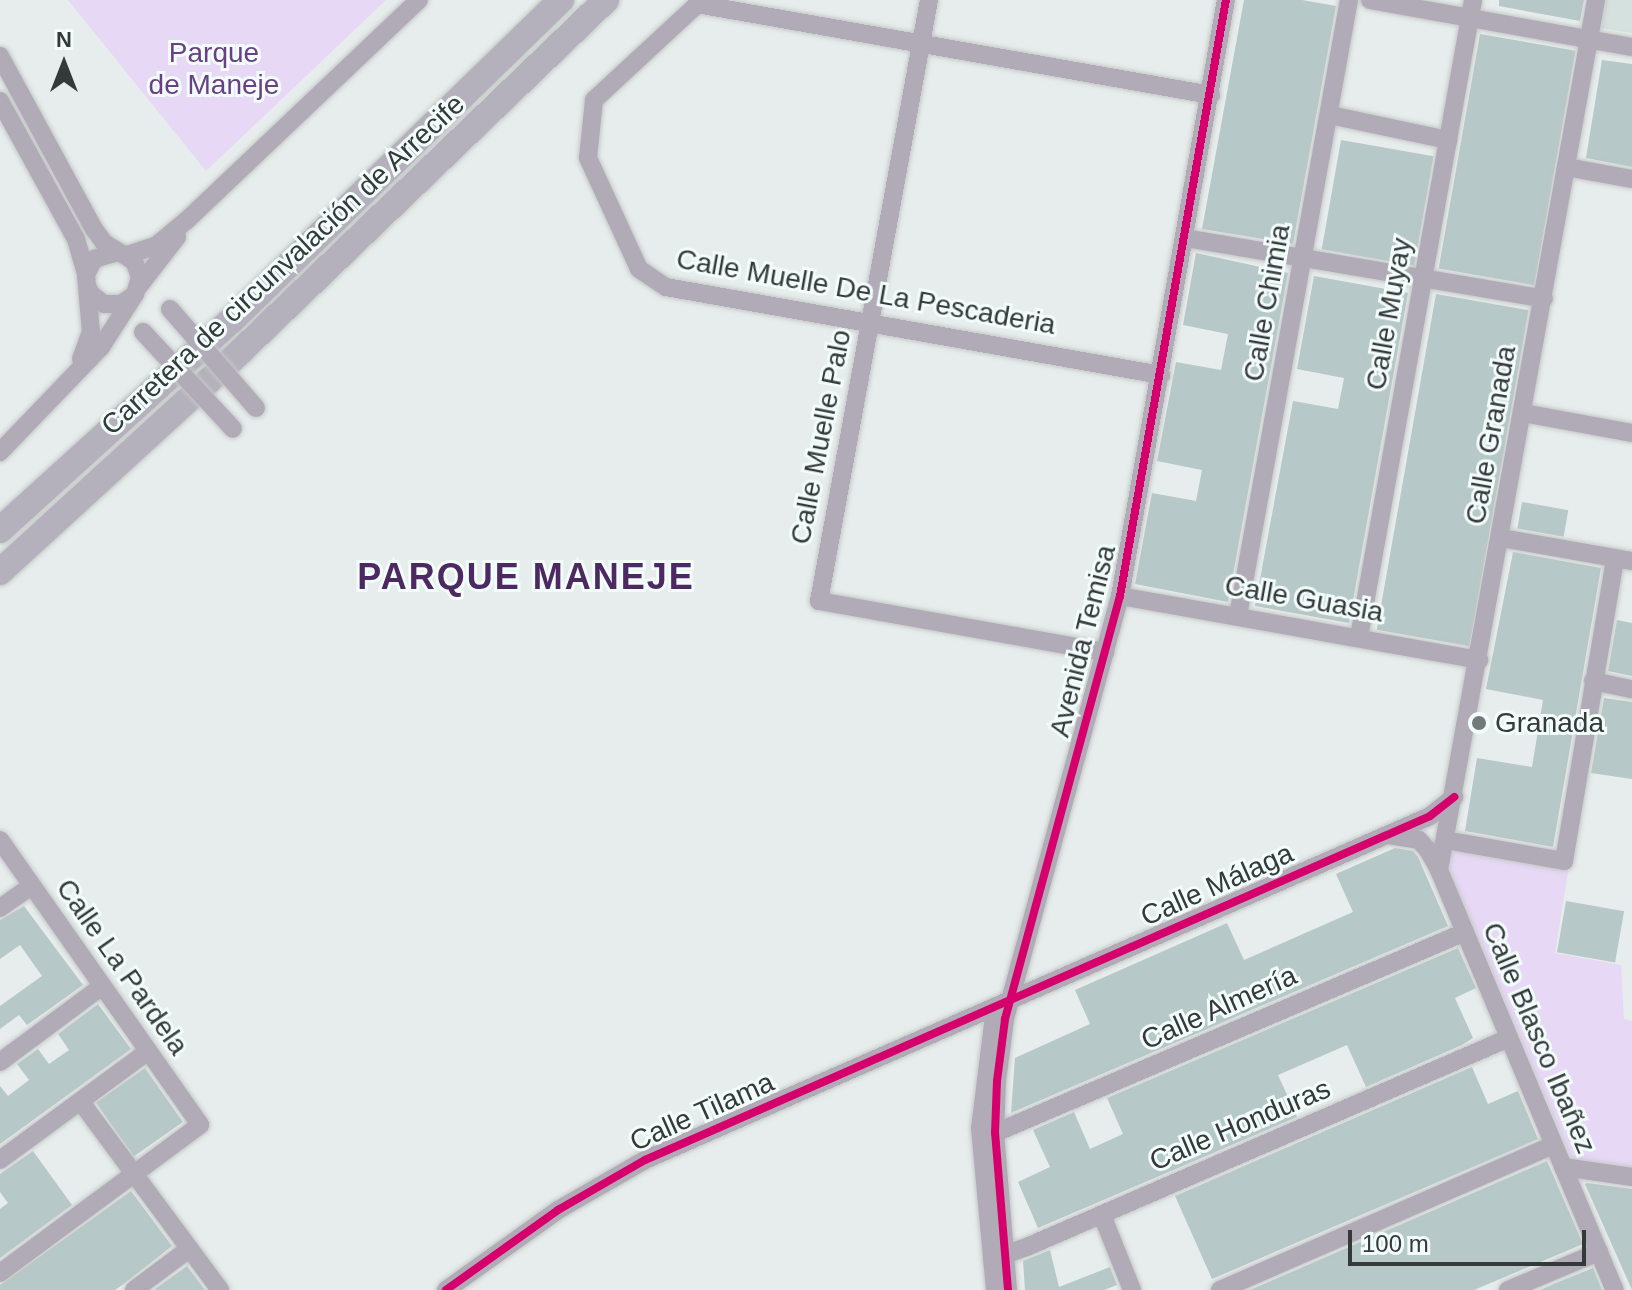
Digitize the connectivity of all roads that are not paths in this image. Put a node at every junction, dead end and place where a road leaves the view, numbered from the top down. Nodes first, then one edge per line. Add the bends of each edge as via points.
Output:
1 (419, 0) edge
2 (561, 0) edge
3 (606, 0) edge
4 (929, 0) edge
5 (1226, 0) edge
6 (1349, 0) edge
7 (1370, 0) edge
8 (1473, 0) edge
9 (1596, 0) edge
10 (699, 2) edge
11 (1470, 19) junction
12 (1590, 40) junction
13 (922, 44) junction
14 (1632, 47) edge
15 (0, 56) edge
16 (1211, 95) junction
17 (0, 101) edge
18 (1330, 115) junction
19 (1448, 140) junction
20 (1566, 167) junction
21 (1632, 179) edge
22 (186, 221) junction
23 (1185, 238) junction
24 (123, 253) junction
25 (1304, 259) junction
26 (86, 280) junction
27 (1424, 280) junction
28 (137, 290) junction
29 (1544, 299) junction
30 (170, 309) dead end
31 (871, 322) junction
32 (143, 332) dead end
33 (74, 372) junction
34 (1161, 375) junction
35 (256, 408) dead end
36 (1523, 413) junction
37 (233, 429) dead end
38 (1632, 433) edge
39 (0, 452) edge
40 (0, 530) edge
41 (1501, 538) junction
42 (1623, 560) edge
43 (0, 572) edge
44 (1120, 596) junction
45 (1238, 616) junction
46 (1359, 637) junction
47 (1105, 652) junction
48 (1479, 660) junction
49 (1593, 681) junction
50 (1632, 689) edge
51 (1454, 797) junction
52 (1388, 835) junction
53 (0, 840) edge
54 (1445, 840) junction
55 (1439, 870) junction
56 (31, 886) junction
57 (0, 908) edge
58 (1465, 932) junction
59 (101, 987) junction
60 (1002, 1004) junction
61 (1509, 1038) junction
62 (147, 1052) junction
63 (0, 1062) edge
64 (81, 1102) junction
65 (995, 1133) junction
66 (1554, 1145) junction
67 (0, 1160) edge
68 (1563, 1167) junction
69 (135, 1174) junction
70 (1632, 1177) edge
71 (1102, 1215) junction
72 (189, 1249) junction
73 (1599, 1252) junction
74 (998, 1256) junction
75 (0, 1273) edge
76 (134, 1290) edge
77 (220, 1290) edge
78 (446, 1290) edge
79 (995, 1290) edge
80 (1008, 1290) edge
81 (1132, 1290) edge
82 (1220, 1290) edge
83 (1508, 1290) edge
84 (1615, 1290) edge

1 - 22 street
2 - 40 highway, Carretera de circunvalación de Arrecife via 232,320
3 - 43 highway, Carretera de circunvalación de Arrecife via 242,350
4 - 13 street, Calle Muelle Palo
5 - 16 street, Avenida Temisa
6 - 18 street, Calle Chimia
7 - 11 street
8 - 11 street, Calle Muyay
9 - 12 street, Calle Granada
10 - 13 street
10 - 31 street, Calle Muelle De La Pescaderia via 594,100 588,158 639,269 666,287
11 - 12 street
11 - 19 street, Calle Muyay
12 - 14 street
12 - 20 street, Calle Granada
13 - 16 street
13 - 31 street, Calle Muelle Palo
15 - 24 street via 94,229 104,243
16 - 23 street, Avenida Temisa
17 - 26 street via 76,239
18 - 19 street
18 - 25 street, Calle Chimia
19 - 27 street, Calle Muyay
20 - 21 street
20 - 29 street, Calle Granada
22 - 24 street via 157,245
22 - 28 street
23 - 25 street
23 - 34 street, Avenida Temisa
24 - 26 street via 94,259
24 - 28 street via 139,269
25 - 27 street
25 - 45 street, Calle Chimia
26 - 28 street via 104,304 121,304
26 - 33 street via 90,345
27 - 29 street
27 - 46 street, Calle Muyay
28 - 33 street via 101,347
29 - 36 street, Calle Granada
30 - 35 street, bridge
31 - 34 street, Calle Muelle De La Pescaderia
31 - 47 street, Calle Muelle Palo via 819,601
32 - 37 street, bridge
33 - 39 street
34 - 44 street, Avenida Temisa
36 - 38 street
36 - 41 street, Calle Granada
41 - 42 street
41 - 48 street, Calle Granada
42 - 49 street
44 - 45 street, Calle Guasia
44 - 47 street, Avenida Temisa
45 - 46 street, Calle Guasia
46 - 48 street, Calle Guasia
47 - 60 street, Avenida Temisa
48 - 51 street, Calle Granada
49 - 50 street
49 - 54 street via 1564,861
51 - 52 street, Calle Málaga via 1430,816
51 - 54 street, Calle Granada
52 - 55 street, Calle Blasco Ibañez via 1419,840
52 - 60 street, Calle Málaga
53 - 56 street, Calle La Pardela
54 - 55 street, Calle Granada
55 - 58 street, Calle Blasco Ibañez
56 - 57 street
56 - 59 street, Calle La Pardela
58 - 61 street, Calle Blasco Ibañez
58 - 65 street, Calle Almería
59 - 62 street, Calle La Pardela
59 - 63 street
60 - 65 street, Avenida Temisa
60 - 74 street, Avenida Temisa via 980,1115
60 - 78 street, Calle Tilama via 645,1160 558,1210
61 - 66 street, Calle Blasco Ibañez
61 - 71 street, Calle Honduras
62 - 64 street
62 - 69 street, Calle La Pardela via 200,1125
64 - 67 street
64 - 69 street
65 - 74 street, Avenida Temisa
66 - 68 street, Calle Blasco Ibañez
66 - 82 street
68 - 70 street
68 - 73 street, Calle Blasco Ibañez
69 - 72 street
69 - 75 street
71 - 74 street, Calle Honduras
71 - 81 street
72 - 76 street
72 - 77 street
73 - 83 street
73 - 84 street, Calle Blasco Ibañez
74 - 79 street, Avenida Temisa
74 - 80 street, Avenida Temisa

